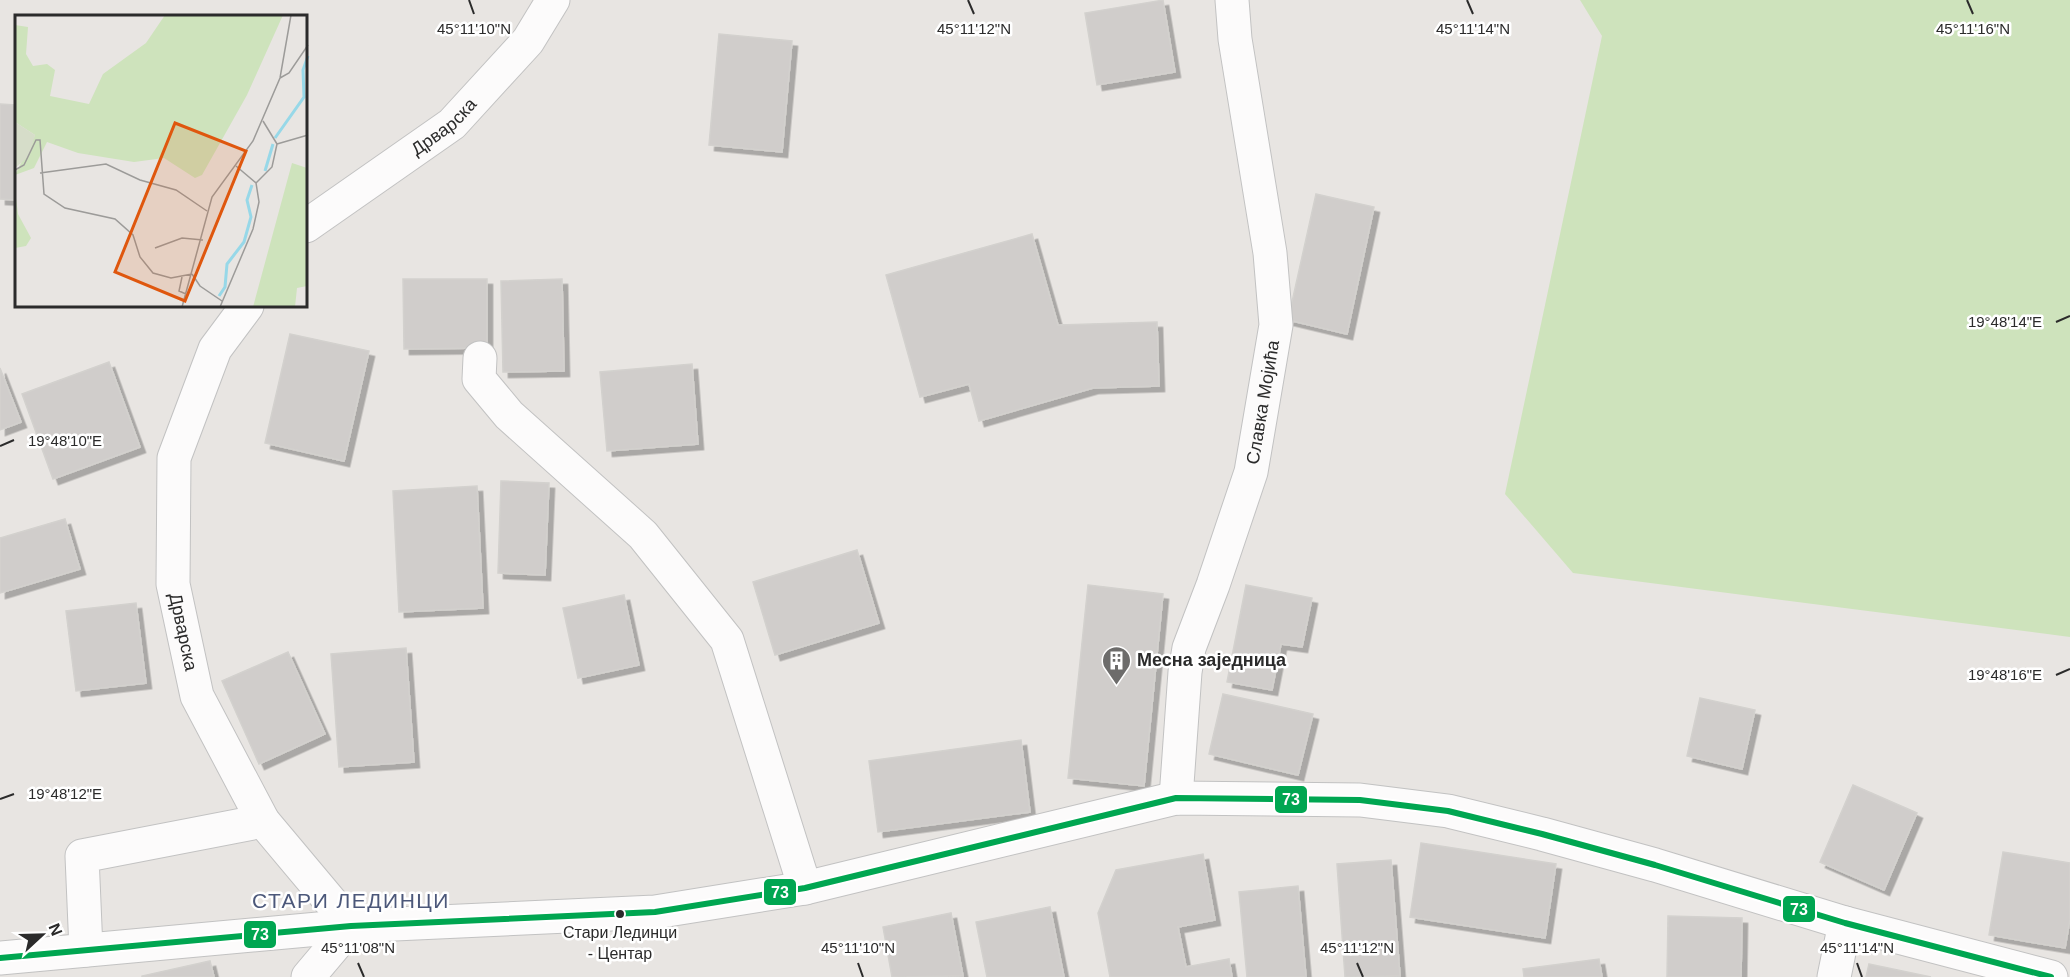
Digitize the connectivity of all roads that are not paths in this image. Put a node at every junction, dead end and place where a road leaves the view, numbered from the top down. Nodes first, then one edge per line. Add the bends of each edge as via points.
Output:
1 (553, 0) edge
2 (1232, 0) edge
3 (308, 225) edge
4 (245, 308) edge
5 (480, 358) dead end
6 (1176, 798) junction
7 (263, 821) junction
8 (805, 888) junction
9 (1845, 923) junction
10 (351, 926) junction
11 (86, 950) junction
12 (0, 958) edge
13 (308, 977) edge
14 (1834, 977) edge
15 (2051, 977) edge

1 - 3 street, Дрварска via 528,41 452,124
2 - 6 street, Славка Мојића via 1270,253 1276,325 1251,472 1189,648
4 - 7 street, Дрварска via 215,349 174,458 173,584 197,696
5 - 8 street via 478,379 510,415 643,535 727,640
6 - 8 street
6 - 9 street via 1360,800 1448,812 1655,865
7 - 10 street, Дрварска
7 - 11 street via 82,856
8 - 10 street via 655,912
9 - 14 street
9 - 15 street
10 - 11 street
10 - 13 street
11 - 12 street

